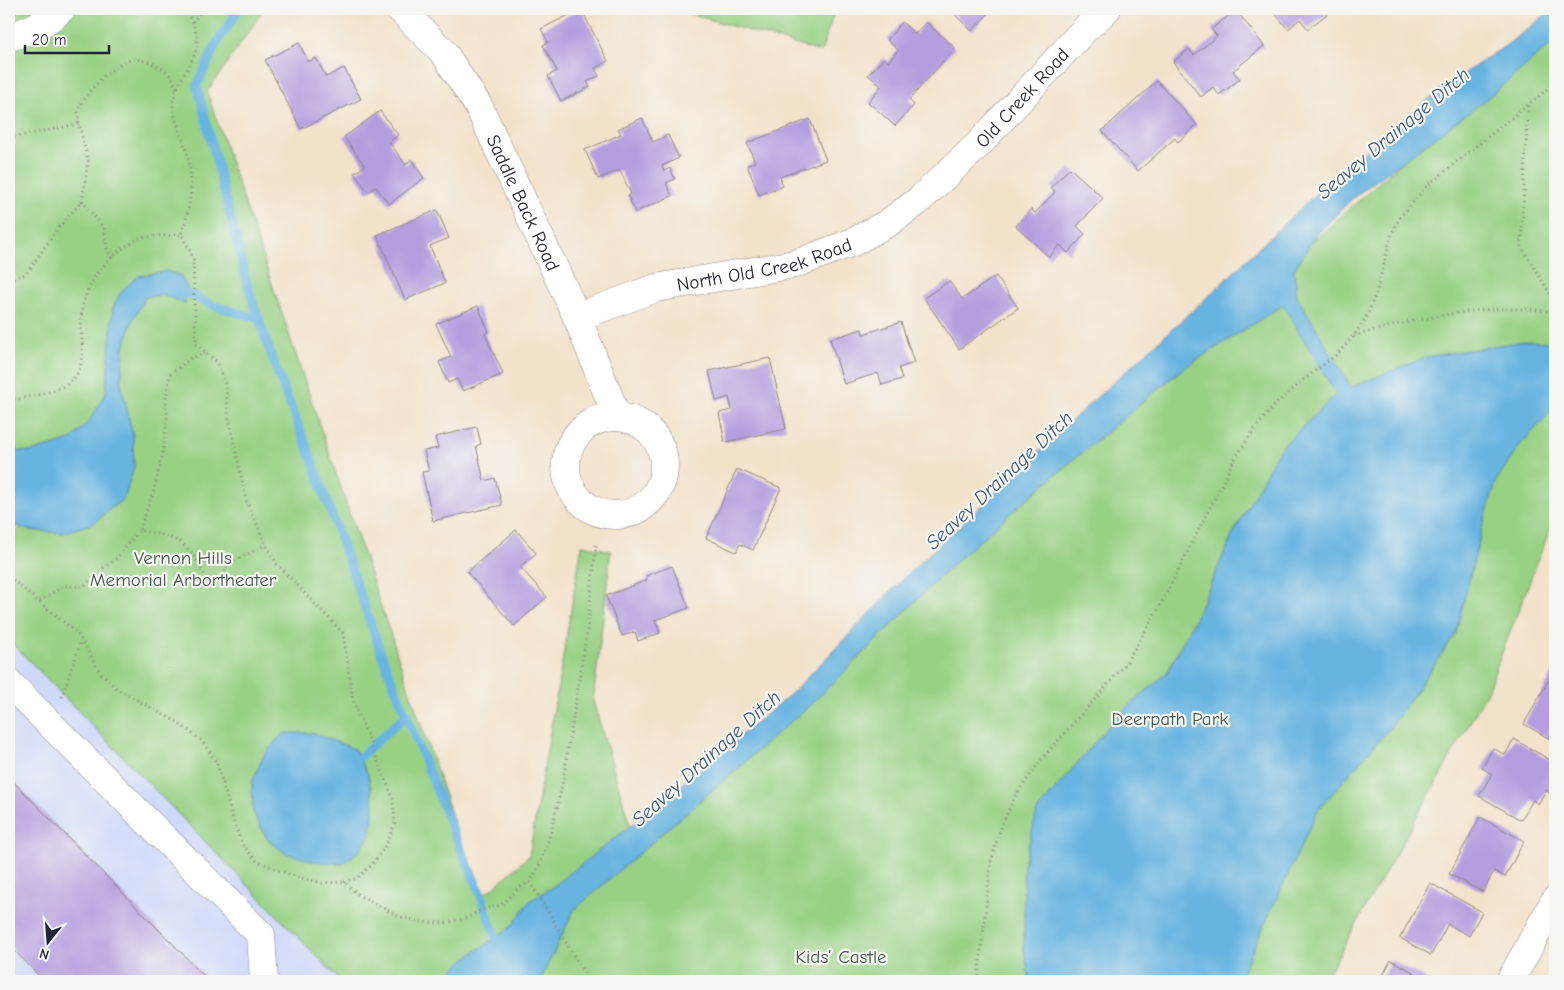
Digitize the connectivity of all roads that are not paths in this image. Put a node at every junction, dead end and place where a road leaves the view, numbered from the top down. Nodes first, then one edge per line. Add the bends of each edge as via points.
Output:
1 (61, 9) edge
2 (400, 9) edge
3 (1107, 9) edge
4 (9, 36) edge
5 (936, 184) joint
6 (577, 318) junction
7 (617, 417) dead end
8 (9, 683) edge
9 (1555, 900) edge
10 (264, 981) edge
11 (1510, 981) edge

1 - 4 street via 22,33
2 - 6 street, Saddle Back Road via 444,53 479,107
3 - 5 street, Old Creek Road via 978,145
5 - 6 street, North Old Creek Road via 888,223 853,242 795,264 656,288
6 - 7 street, Saddle Back Road
8 - 10 street via 261,935
9 - 11 street

